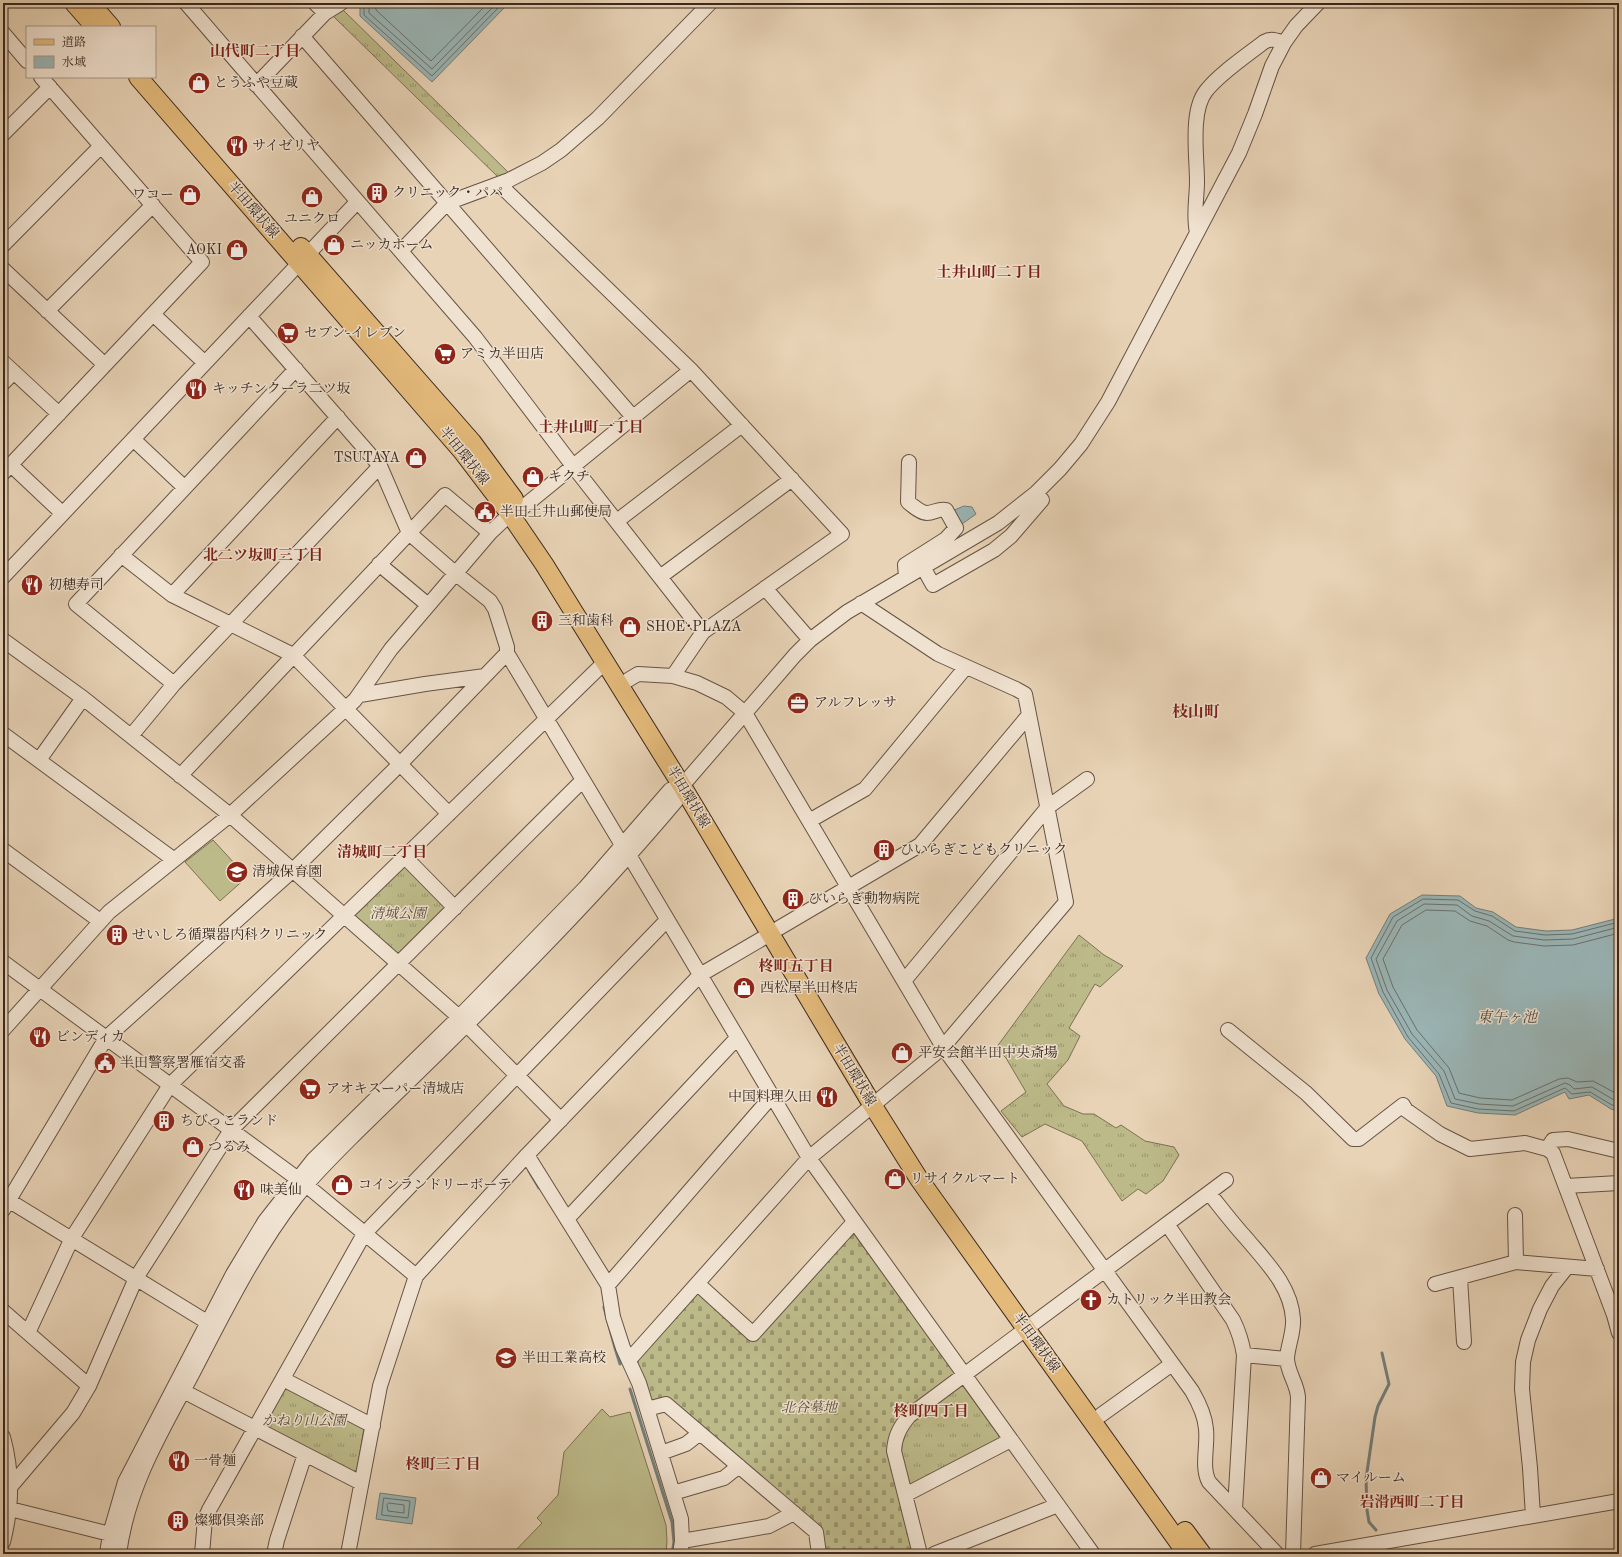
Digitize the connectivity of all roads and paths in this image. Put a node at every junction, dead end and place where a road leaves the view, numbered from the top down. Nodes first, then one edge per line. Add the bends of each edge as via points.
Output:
1 (74, 3) edge
2 (90, 3) edge
3 (186, 3) edge
4 (314, 3) edge
5 (341, 3) edge
6 (710, 3) edge
7 (1318, 3) edge
8 (325, 13) junction
9 (94, 26) edge
10 (110, 26) edge
11 (3, 33) edge
12 (302, 36) junction
13 (1284, 43) junction
14 (26, 60) edge
15 (139, 78) edge
16 (155, 78) edge
17 (45, 82) edge
18 (256, 85) junction
19 (3, 134) edge
20 (102, 146) junction
21 (499, 184) junction
22 (357, 202) junction
23 (447, 203) junction
24 (153, 205) junction
25 (1197, 233) junction
26 (3, 245) edge
27 (401, 251) junction
28 (304, 259) junction
29 (3, 269) edge
30 (47, 311) junction
31 (154, 315) junction
32 (249, 316) junction
33 (3, 362) edge
34 (205, 362) junction
35 (105, 365) junction
36 (296, 369) junction
37 (691, 370) junction
38 (14, 372) junction
39 (3, 383) edge
40 (59, 414) junction
41 (338, 417) junction
42 (633, 417) junction
43 (742, 425) junction
44 (133, 439) junction
45 (909, 462) dead end
46 (380, 466) junction
47 (573, 466) junction
48 (7, 469) edge
49 (792, 479) junction
50 (184, 487) junction
51 (1036, 492) junction
52 (516, 511) junction
53 (62, 514) junction
54 (617, 521) junction
55 (409, 533) junction
56 (490, 533) junction
57 (121, 555) junction
58 (379, 564) junction
59 (923, 567) junction
60 (455, 573) junction
61 (3, 577) edge
62 (660, 577) junction
63 (906, 577) junction
64 (765, 588) junction
65 (172, 595) junction
66 (861, 603) junction
67 (428, 605) junction
68 (231, 625) junction
69 (703, 632) junction
70 (3, 640) edge
71 (810, 640) junction
72 (507, 653) junction
73 (293, 655) junction
74 (605, 662) junction
75 (966, 667) junction
76 (485, 676) junction
77 (673, 676) junction
78 (628, 680) junction
79 (174, 684) junction
80 (360, 695) junction
81 (83, 698) junction
82 (346, 708) junction
83 (745, 713) junction
84 (1029, 714) junction
85 (547, 719) junction
86 (3, 734) edge
87 (131, 736) junction
88 (38, 760) junction
89 (400, 764) junction
90 (180, 776) junction
91 (1087, 779) dead end
92 (583, 780) junction
93 (685, 782) junction
94 (1048, 807) junction
95 (449, 814) junction
96 (230, 816) junction
97 (809, 821) junction
98 (3, 850) edge
99 (626, 850) junction
100 (406, 857) junction
101 (173, 859) junction
102 (292, 871) junction
103 (848, 888) junction
104 (454, 908) junction
105 (344, 916) junction
106 (667, 920) junction
107 (100, 921) junction
108 (774, 932) junction
109 (3, 962) edge
110 (398, 964) junction
111 (700, 975) junction
112 (904, 981) junction
113 (39, 989) junction
114 (462, 1021) junction
115 (3, 1030) edge
116 (1228, 1030) dead end
117 (106, 1038) junction
118 (737, 1038) junction
119 (943, 1047) junction
120 (517, 1074) junction
121 (170, 1085) junction
122 (772, 1097) junction
123 (877, 1103) junction
124 (561, 1120) junction
125 (231, 1130) junction
126 (1547, 1149) junction
127 (1619, 1151) edge
128 (527, 1155) junction
129 (809, 1158) junction
130 (1226, 1180) dead end
131 (301, 1182) junction
132 (1619, 1183) edge
133 (1566, 1186) junction
134 (1209, 1193) junction
135 (5, 1202) edge
136 (1515, 1215) dead end
137 (567, 1219) junction
138 (854, 1222) junction
139 (1167, 1224) junction
140 (364, 1234) junction
141 (72, 1238) junction
142 (1516, 1262) junction
143 (1567, 1267) junction
144 (1597, 1269) junction
145 (1104, 1271) junction
146 (416, 1276) junction
147 (136, 1278) junction
148 (1460, 1278) junction
149 (698, 1284) junction
150 (1435, 1284) dead end
151 (608, 1286) junction
152 (3, 1311) edge
153 (207, 1322) junction
154 (1030, 1326) junction
155 (28, 1333) junction
156 (1619, 1333) edge
157 (1464, 1342) dead end
158 (1244, 1354) junction
159 (1287, 1359) junction
160 (629, 1360) junction
161 (1172, 1364) junction
162 (964, 1374) junction
163 (283, 1379) junction
164 (89, 1386) junction
165 (183, 1391) junction
166 (647, 1409) junction
167 (1101, 1415) junction
168 (373, 1426) junction
169 (254, 1428) junction
170 (700, 1433) junction
171 (3, 1437) edge
172 (1011, 1440) junction
173 (661, 1453) junction
174 (305, 1454) junction
175 (739, 1466) junction
176 (361, 1483) junction
177 (11, 1486) junction
178 (673, 1493) junction
179 (905, 1495) junction
180 (1619, 1501) edge
181 (1058, 1505) junction
182 (10, 1509) junction
183 (1235, 1509) junction
184 (794, 1513) junction
185 (1532, 1516) junction
186 (110, 1534) junction
187 (3, 1542) edge
188 (681, 1548) edge
189 (1329, 1552) edge
190 (107, 1554) edge
191 (118, 1554) edge
192 (202, 1554) edge
193 (274, 1554) edge
194 (348, 1554) edge
195 (819, 1554) edge
196 (920, 1554) edge
197 (934, 1554) edge
198 (1093, 1554) edge
199 (1187, 1554) edge
200 (1202, 1554) edge
201 (1277, 1554) edge
202 (1293, 1554) edge
203 (1315, 1554) edge

1 - 9 main road
2 - 10 main road
3 - 18 street
4 - 8 street
5 - 8 street
6 - 21 street via 579,135 542,163
7 - 13 street
8 - 12 street
11 - 14 street
12 - 18 street
12 - 23 street
13 - 25 street via 1272,66 1239,153
13 - 25 street via 1269,39 1264,42 1218,79 1205,92 1199,104 1194,210
15 - 28 main road, 半田環状線
16 - 28 main road, 半田環状線
17 - 19 street
17 - 20 street
18 - 22 street
20 - 24 street
20 - 26 street
21 - 23 street
21 - 37 street
22 - 27 street
22 - 28 street
23 - 27 street
23 - 42 street
24 - 30 street
24 - 31 street via 202,262
25 - 51 street via 1096,422 1064,464
27 - 47 street via 475,337
28 - 32 street
28 - 52 main road, 半田環状線 via 472,442
29 - 30 street
30 - 35 street
31 - 34 street
31 - 35 street
32 - 34 street
32 - 36 street
33 - 38 street
34 - 44 street
35 - 40 street
36 - 41 street
36 - 50 street
37 - 42 street
37 - 43 street
38 - 39 street
38 - 40 street
40 - 48 street
41 - 46 street
41 - 65 street
42 - 47 street
43 - 49 street
43 - 54 street
44 - 50 street
44 - 53 street
45 - 63 street via 908,502 927,513 946,510 956,528 946,539 905,565
46 - 55 street
46 - 68 street
47 - 52 street
47 - 54 street
48 - 53 street
49 - 62 street
49 - 64 street via 842,534
50 - 57 street
51 - 59 street via 998,523
51 - 59 street via 1042,500 1011,536 994,550 933,585
52 - 56 street
52 - 74 main road, 半田環状線 via 544,564
52 - 78 main road, 半田環状線 via 555,558
53 - 61 street
54 - 62 street
55 - 56 street via 445,495
55 - 58 street
55 - 60 street
56 - 60 street
57 - 65 street
57 - 79 street via 76,604
58 - 67 street
58 - 73 street
59 - 63 street
60 - 67 street
60 - 72 street via 490,601 496,609
62 - 69 street
63 - 66 street
64 - 69 street
64 - 71 street
65 - 68 street
66 - 71 street
66 - 75 street via 938,654
67 - 80 street via 374,671
68 - 73 street
68 - 79 street
69 - 77 street
70 - 81 street
71 - 83 street
72 - 76 street
72 - 85 street
73 - 82 street
73 - 90 street
74 - 85 street
74 - 93 main road, 半田環状線
75 - 84 street via 1025,694
75 - 97 street via 865,789
76 - 80 street
76 - 89 street
77 - 78 street via 638,674
77 - 83 street via 726,696
78 - 93 main road, 半田環状線
79 - 87 street
80 - 82 street
81 - 87 street
81 - 88 street
82 - 89 street
82 - 96 street
83 - 93 street
83 - 97 street
84 - 94 street
84 - 103 street via 920,845
85 - 92 street
85 - 95 street
86 - 88 street
87 - 90 street
88 - 101 street
89 - 95 street
89 - 102 street
90 - 96 street
91 - 94 street
92 - 99 street
92 - 104 street
93 - 99 street via 670,790
93 - 108 main road, 半田環状線
94 - 112 street
94 - 119 street via 1066,902
95 - 100 street
96 - 101 street
96 - 102 street
97 - 103 street
98 - 107 street
99 - 106 street
99 - 114 street via 585,888
100 - 104 street
100 - 105 street
101 - 107 street
102 - 105 street
102 - 117 street
103 - 108 street
103 - 112 street
104 - 110 street
105 - 110 street
105 - 121 street
106 - 111 street
106 - 120 street
107 - 113 street
108 - 111 street
108 - 123 main road, 半田環状線
109 - 113 street
110 - 114 street
110 - 125 street
111 - 118 street
111 - 124 street
112 - 119 street
113 - 115 street
113 - 117 street
114 - 120 street
114 - 131 street via 336,1137
116 - 126 street via 1306,1093 1353,1139 1359,1139 1403,1104 1406,1110 1440,1134 1470,1149 1525,1143
117 - 121 street
117 - 135 street
118 - 122 street
118 - 137 street
119 - 123 street
119 - 145 street
120 - 124 street
120 - 140 street
121 - 125 street
121 - 141 street
122 - 129 street
122 - 151 street
123 - 129 street
123 - 154 main road, 半田環状線 via 938,1188
124 - 128 street
125 - 131 street
125 - 147 street
126 - 127 street via 1553,1140 1568,1140
126 - 133 street via 1553,1153
128 - 137 street
128 - 146 street
129 - 138 street
129 - 149 street
130 - 134 street
131 - 140 street
131 - 153 street via 265,1221
131 - 165 street via 257,1253
132 - 133 street
133 - 144 street
134 - 139 street
134 - 159 street via 1265,1259 1284,1288 1292,1309 1293,1320
135 - 141 street
136 - 142 street
137 - 151 street
138 - 149 street via 753,1334
138 - 162 street
139 - 145 street
139 - 158 street via 1233,1320 1239,1331
140 - 146 street
140 - 163 street
141 - 147 street
141 - 155 street
142 - 143 street
142 - 148 street
143 - 144 street
143 - 185 street via 1552,1286 1540,1309 1523,1362 1522,1389
144 - 156 street
145 - 154 street
145 - 161 street
146 - 168 street via 380,1386
147 - 153 street
147 - 164 street
148 - 150 street
148 - 157 street
149 - 160 street
151 - 160 street via 613,1317
152 - 155 street
153 - 186 street via 125,1482
154 - 162 street
154 - 167 main road, 半田環状線
154 - 199 main road, 半田環状線
155 - 164 street
158 - 159 street
158 - 183 street
159 - 202 street via 1298,1397
160 - 166 street
161 - 167 street
161 - 183 street via 1192,1391 1204,1417 1205,1475
162 - 172 street
162 - 179 street via 909,1416 895,1438 894,1451
163 - 168 street
163 - 169 street
164 - 177 street via 73,1413
165 - 169 street
165 - 191 street via 136,1485
166 - 170 street via 666,1404
166 - 173 street
167 - 200 main road, 半田環状線
168 - 176 street
169 - 174 street
169 - 192 street via 205,1519
170 - 173 street via 686,1444
170 - 175 street
171 - 177 street via 8,1455
172 - 179 street
172 - 181 street
173 - 178 street
174 - 176 street
174 - 193 street
175 - 178 street via 724,1478
175 - 184 street
176 - 194 street
177 - 182 street
178 - 188 street via 681,1519
179 - 196 street
180 - 185 street
181 - 197 street
181 - 198 street
182 - 186 street
182 - 187 street
183 - 201 street
184 - 188 street via 768,1526
184 - 195 street via 816,1532
185 - 189 street
186 - 190 street
189 - 203 street

